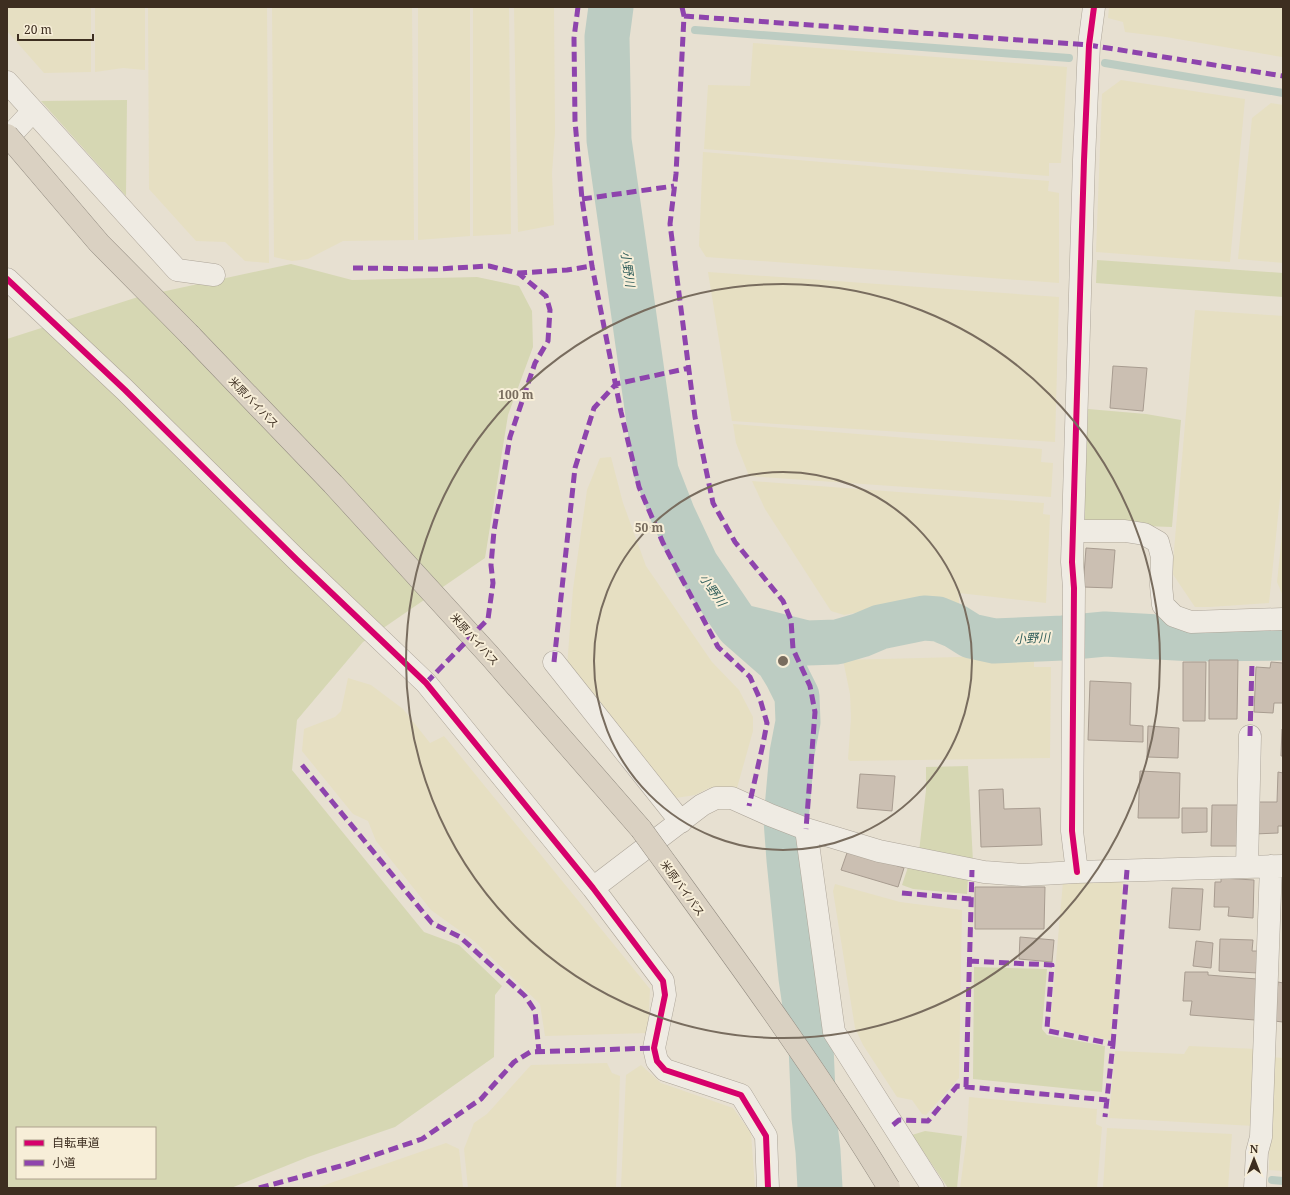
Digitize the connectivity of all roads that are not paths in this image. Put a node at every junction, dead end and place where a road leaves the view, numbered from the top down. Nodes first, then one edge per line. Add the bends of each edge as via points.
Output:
1 (1094, 7) edge
2 (7, 82) edge
3 (33, 112) junction
4 (7, 135) edge
5 (7, 139) edge
6 (214, 276) dead end
7 (7, 279) edge
8 (1073, 531) junction
9 (1283, 619) edge
10 (554, 662) dead end
11 (1250, 736) dead end
12 (681, 822) junction
13 (803, 827) junction
14 (1247, 866) junction
15 (1277, 866) edge
16 (1077, 872) junction
17 (593, 888) junction
18 (768, 1188) edge
19 (889, 1188) edge
20 (933, 1188) edge
21 (1255, 1188) edge

1 - 8 street via 1089,45 1084,160
2 - 3 street
3 - 5 street
3 - 6 street via 177,270
4 - 19 highway, 米原バイパス, bridge via 99,243 333,484 485,650 641,829 750,980 862,1143
7 - 17 street via 426,683
8 - 9 street via 1125,531 1144,534 1158,542 1162,557 1163,605 1174,616 1190,622
8 - 16 street via 1072,831
10 - 12 street
11 - 14 street
12 - 13 street via 716,798 732,798
12 - 17 street
13 - 16 street via 879,851 984,872 1023,875
13 - 20 street via 834,1032
14 - 15 street
14 - 16 street
15 - 21 street via 1261,1137 1257,1152
17 - 18 street via 663,981 665,995 654,1048 657,1061 665,1070 740,1095 766,1136

